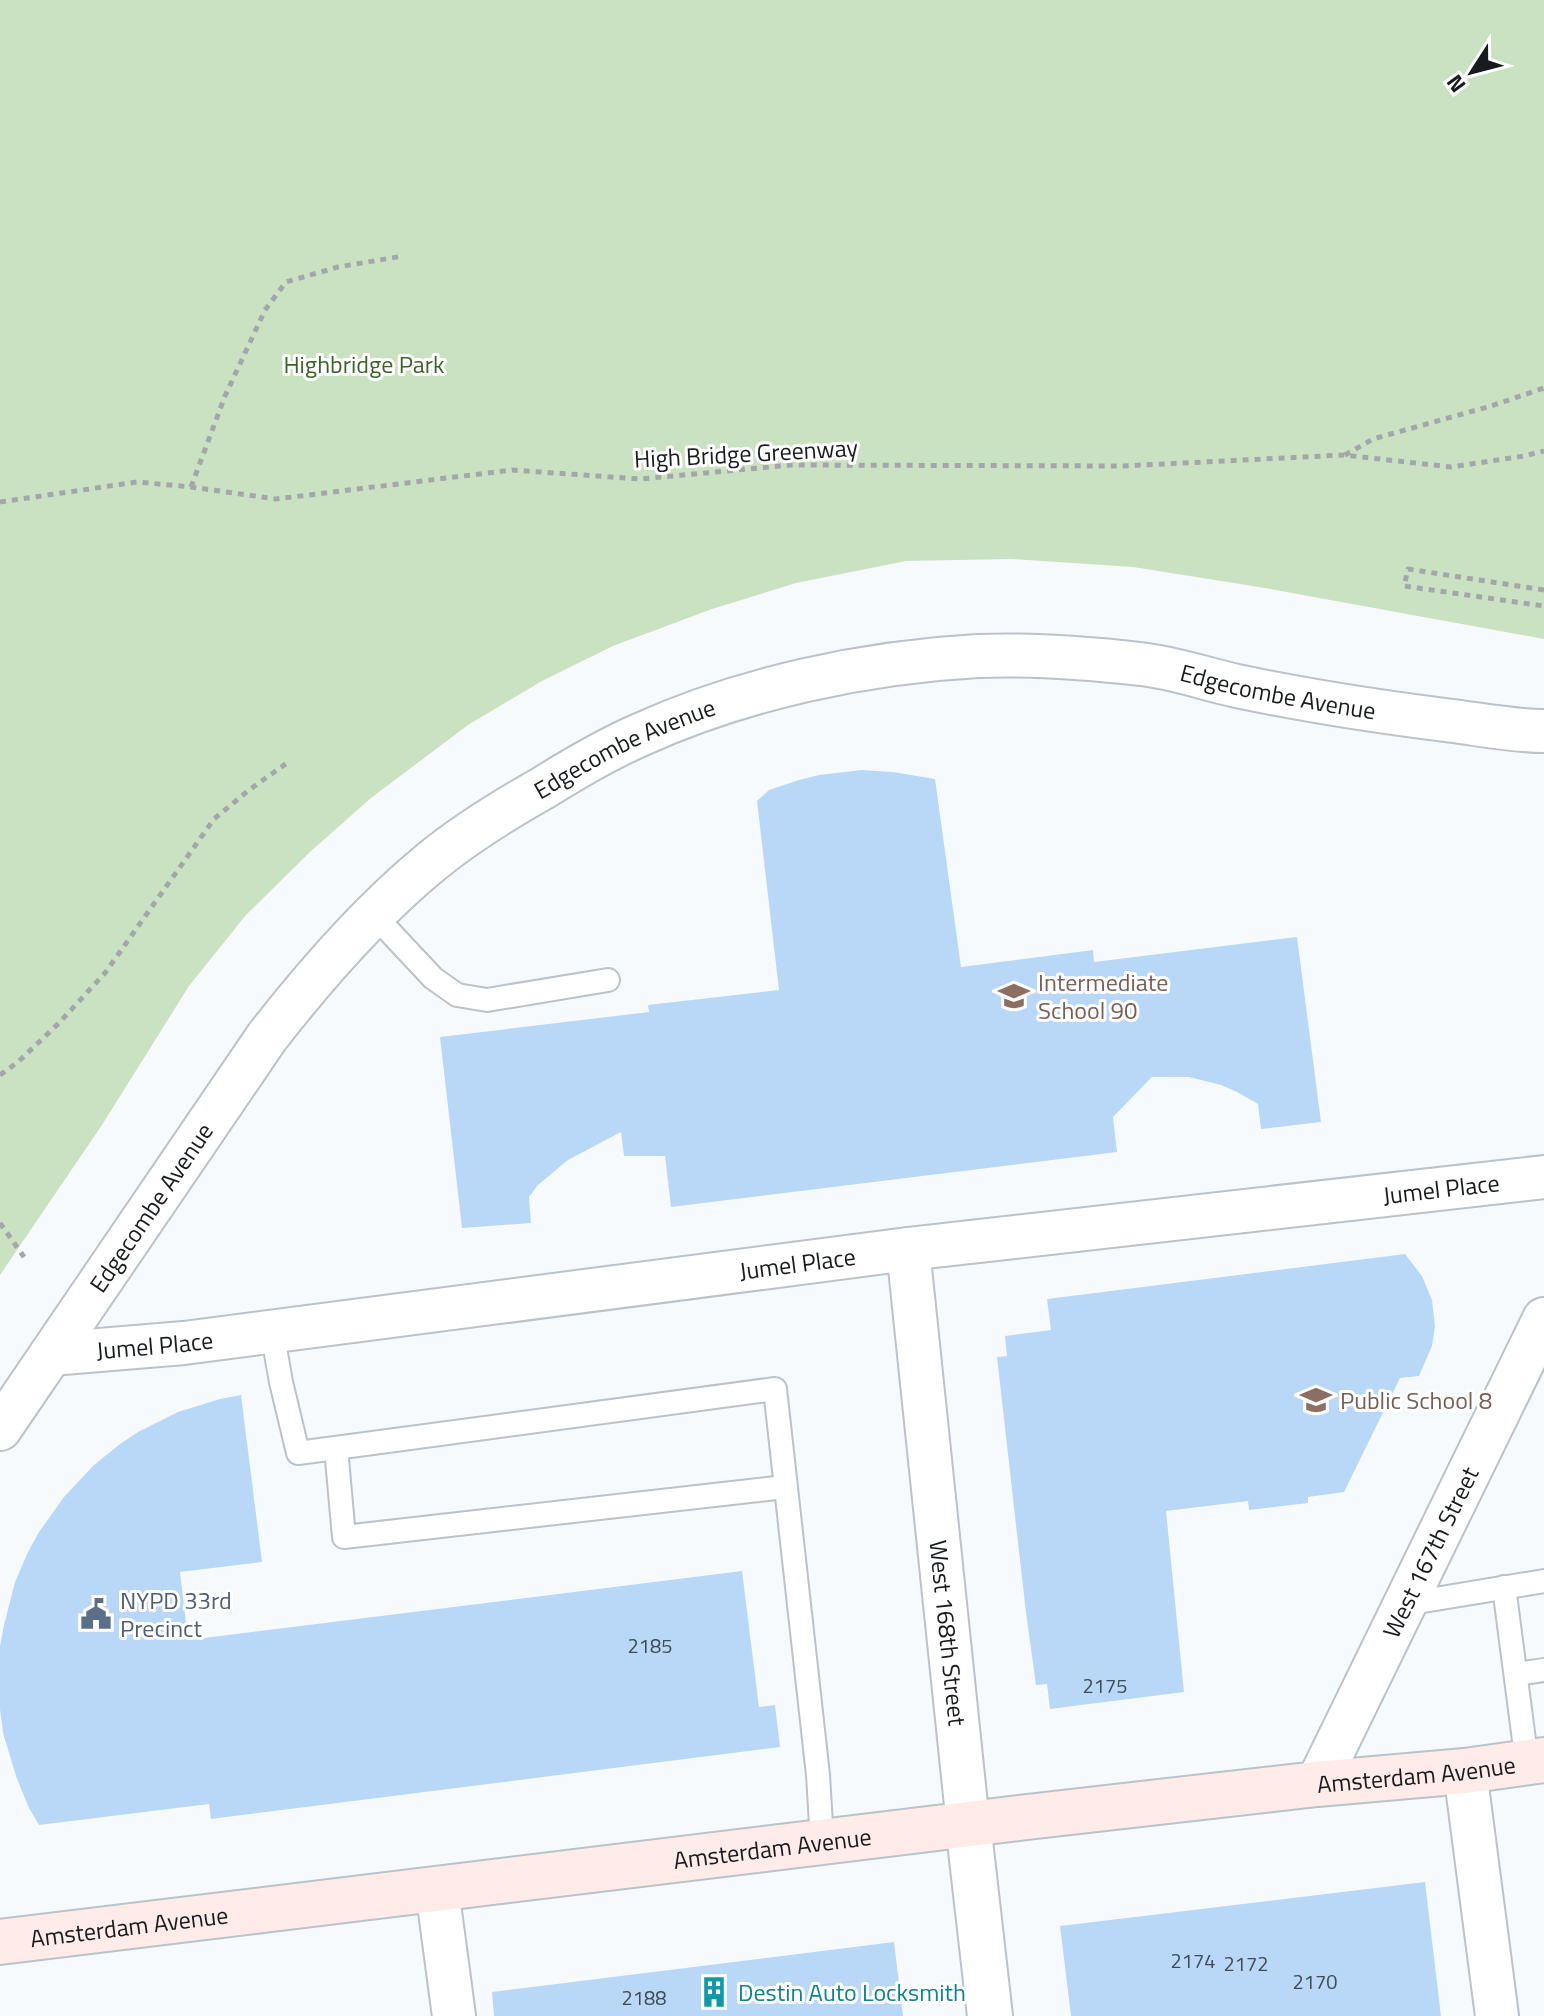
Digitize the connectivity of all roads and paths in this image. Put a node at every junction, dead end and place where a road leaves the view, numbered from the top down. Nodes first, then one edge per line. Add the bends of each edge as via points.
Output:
1 (403, 256) dead end
2 (1544, 388) edge
3 (1544, 451) edge
4 (1344, 455) junction
5 (191, 487) junction
6 (0, 502) edge
7 (1544, 590) edge
8 (1544, 606) edge
9 (1544, 731) edge
10 (287, 763) dead end
11 (374, 915) junction
12 (608, 980) dead end
13 (0, 1075) edge
14 (1544, 1177) edge
15 (0, 1223) edge
16 (908, 1249) junction
17 (24, 1257) dead end
18 (1544, 1319) edge
19 (272, 1331) junction
20 (51, 1354) junction
21 (0, 1429) edge
22 (336, 1448) junction
23 (785, 1487) junction
24 (1544, 1581) edge
25 (1504, 1587) junction
26 (1405, 1604) junction
27 (1544, 1670) edge
28 (1516, 1674) junction
29 (1536, 1762) edge
30 (1465, 1771) junction
31 (1317, 1784) junction
32 (968, 1824) junction
33 (822, 1841) junction
34 (437, 1889) junction
35 (0, 1942) edge
36 (454, 2016) edge
37 (990, 2016) edge
38 (1497, 2016) edge

1 - 5 path via 286,282 265,310 238,367
2 - 4 path via 1373,439
3 - 4 path, High Bridge Greenway via 1451,467
4 - 5 path, High Bridge Greenway via 1123,466 792,465 640,479 512,470 276,499
5 - 6 path, High Bridge Greenway via 137,482
7 - 8 path via 1408,569 1404,586
9 - 11 street, Edgecombe Avenue via 1361,710 1144,664 978,656 893,665 762,692 642,734 478,827 430,862
10 - 13 path via 214,819 105,973
11 - 12 lane via 433,978 457,995 487,1000
11 - 20 street, Edgecombe Avenue via 267,1037
14 - 16 street, Jumel Place
15 - 17 path
16 - 19 street, Jumel Place
16 - 32 street, West 168th Street
18 - 26 street, West 167th Street
19 - 20 street, Jumel Place
19 - 22 lane via 298,1453
20 - 21 street, Edgecombe Avenue
22 - 23 lane via 344,1537
22 - 23 lane via 775,1389
23 - 33 lane
24 - 25 lane
25 - 26 lane
25 - 28 lane
26 - 31 street, West 167th Street
27 - 28 lane
28 - 29 lane
29 - 30 main road, Amsterdam Avenue
30 - 31 main road, Amsterdam Avenue
30 - 38 street
31 - 32 main road, Amsterdam Avenue
32 - 33 main road, Amsterdam Avenue
32 - 37 street, West 168th Street
33 - 34 main road, Amsterdam Avenue
34 - 35 main road, Amsterdam Avenue
34 - 36 street

